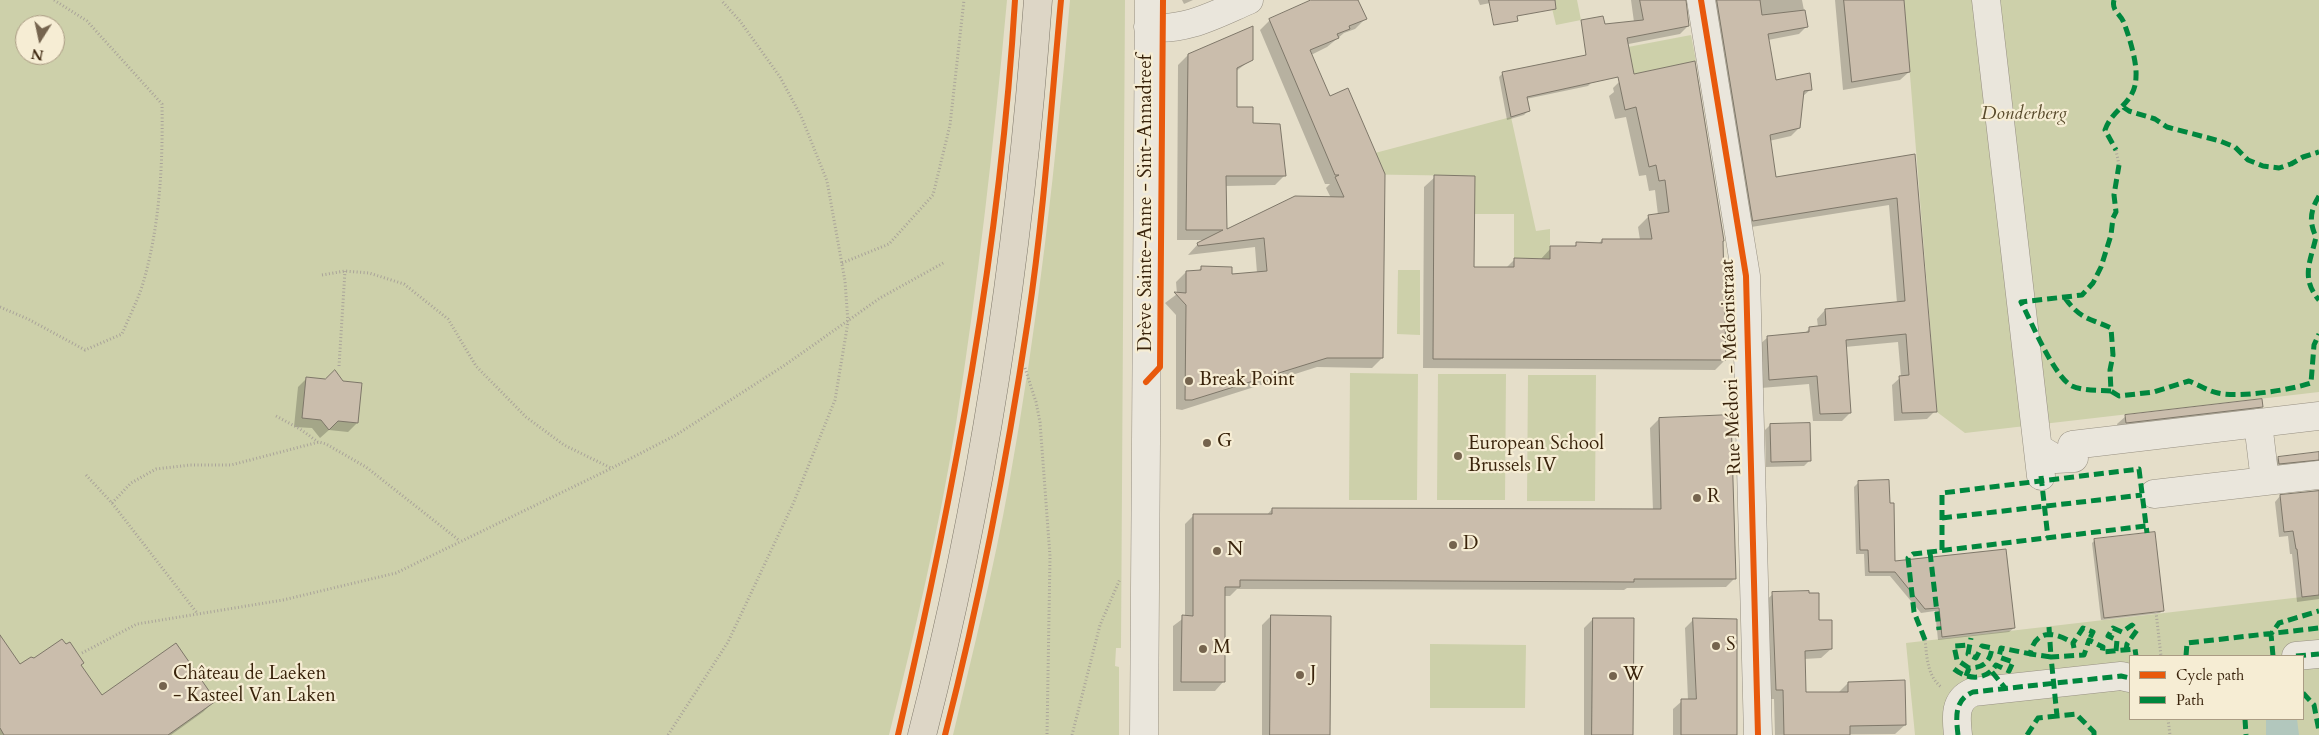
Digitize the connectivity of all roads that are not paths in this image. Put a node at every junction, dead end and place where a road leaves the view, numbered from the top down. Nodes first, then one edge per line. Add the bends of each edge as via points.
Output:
1 (1038, 0) edge
2 (1148, 0) edge
3 (1249, 0) edge
4 (1701, 0) edge
5 (1986, 0) edge
6 (1148, 27) junction
7 (2319, 416) edge
8 (2258, 423) junction
9 (2038, 448) junction
10 (2319, 474) edge
11 (2041, 476) dead end
12 (2266, 481) junction
13 (2154, 494) dead end
14 (2319, 654) edge
15 (2304, 655) edge
16 (2129, 678) edge
17 (922, 735) edge
18 (1144, 735) edge
19 (1758, 735) edge
20 (1958, 735) edge

1 - 17 main road via 1022,182 1002,335 968,533
2 - 6 street, Drève Sainte-Anne - Sint-Annadreef
3 - 6 street via 1188,26
4 - 19 street, Rue Médori - Médoristraat via 1746,276
5 - 9 street
6 - 18 street, Drève Sainte-Anne - Sint-Annadreef
7 - 8 street
8 - 9 street via 2072,445 2074,458 2056,459
8 - 12 street
9 - 11 street
10 - 12 street
12 - 13 street
14 - 15 street
16 - 20 street via 1973,692 1960,700

